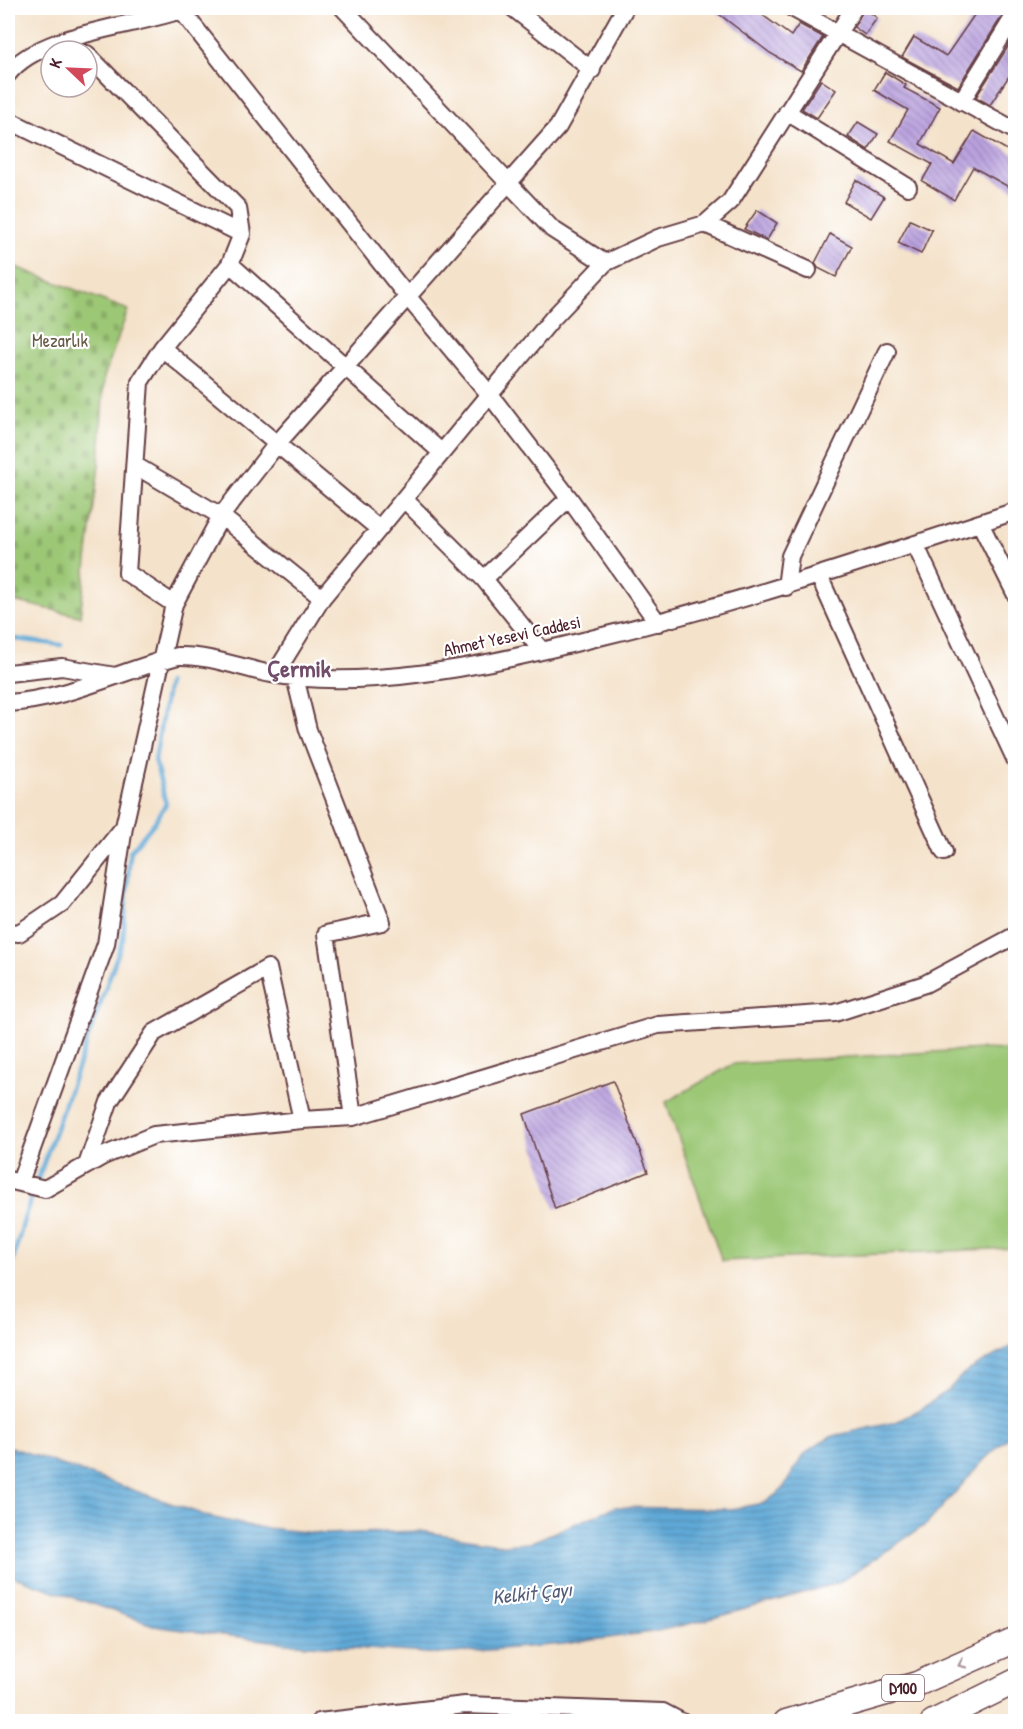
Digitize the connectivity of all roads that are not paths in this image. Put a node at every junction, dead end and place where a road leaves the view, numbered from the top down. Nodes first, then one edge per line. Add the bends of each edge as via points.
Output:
1 (343, 8) edge
2 (513, 8) edge
3 (625, 8) edge
4 (792, 8) edge
5 (854, 8) edge
6 (184, 9) edge
7 (1016, 13) edge
8 (838, 32) junction
9 (73, 39) edge
10 (39, 50) edge
11 (99, 65) edge
12 (592, 70) junction
13 (8, 74) edge
14 (961, 102) junction
15 (787, 112) junction
16 (8, 120) edge
17 (1016, 131) edge
18 (507, 182) junction
19 (908, 187) dead end
20 (705, 224) junction
21 (242, 234) junction
22 (605, 263) junction
23 (230, 264) junction
24 (808, 270) dead end
25 (407, 296) junction
26 (162, 348) junction
27 (887, 351) dead end
28 (345, 365) junction
29 (490, 395) junction
30 (276, 445) junction
31 (441, 452) junction
32 (136, 466) junction
33 (569, 498) junction
34 (404, 499) junction
35 (1016, 511) edge
36 (221, 516) junction
37 (980, 523) junction
38 (379, 529) junction
39 (915, 544) junction
40 (819, 576) junction
41 (484, 579) junction
42 (786, 587) junction
43 (1016, 594) edge
44 (322, 598) junction
45 (174, 604) junction
46 (658, 622) junction
47 (542, 651) junction
48 (161, 661) junction
49 (8, 673) edge
50 (274, 674) junction
51 (115, 676) junction
52 (295, 677) junction
53 (8, 703) edge
54 (1016, 761) edge
55 (124, 827) junction
56 (944, 852) dead end
57 (8, 932) edge
58 (1016, 935) edge
59 (354, 1117) junction
60 (302, 1120) junction
61 (87, 1165) junction
62 (25, 1184) edge
63 (1016, 1640) edge
64 (1016, 1681) edge
65 (319, 1722) edge
66 (682, 1722) edge
67 (786, 1722) edge
68 (933, 1722) edge

1 - 18 street
2 - 12 street
3 - 12 street
4 - 8 street
5 - 8 street
6 - 9 street
6 - 25 street
7 - 14 street
8 - 14 street
8 - 15 street
10 - 13 street via 14,65
11 - 21 street via 238,208
12 - 18 street via 558,127
14 - 17 street
15 - 19 street
15 - 20 street via 730,202
16 - 21 street
18 - 22 street via 552,229
18 - 25 street
20 - 22 street via 658,238
20 - 24 street
21 - 23 street
22 - 29 street via 552,319
23 - 26 street
23 - 28 street
25 - 28 street
25 - 29 street
26 - 30 street
26 - 32 street via 140,382
27 - 42 street via 790,556
28 - 30 street
28 - 31 street
29 - 31 street
29 - 33 street
30 - 36 street
30 - 38 street
31 - 34 street
32 - 36 street
32 - 45 street via 127,573
33 - 41 street
33 - 46 street
34 - 38 street
34 - 41 street
35 - 37 street, Ahmet Yesevi Caddesi
36 - 44 street
36 - 45 street
37 - 39 street, Ahmet Yesevi Caddesi
37 - 43 street
38 - 44 street
39 - 40 street, Ahmet Yesevi Caddesi
39 - 54 street
40 - 42 street, Ahmet Yesevi Caddesi
40 - 56 street
41 - 47 street
42 - 46 street, Ahmet Yesevi Caddesi
44 - 50 street
45 - 48 street
46 - 47 street, Ahmet Yesevi Caddesi
47 - 52 street, Ahmet Yesevi Caddesi via 451,670 397,676
48 - 50 street, Ahmet Yesevi Caddesi via 192,656
48 - 51 street, Ahmet Yesevi Caddesi
48 - 55 street
49 - 51 street via 62,667
50 - 52 street, Ahmet Yesevi Caddesi
51 - 53 street, Ahmet Yesevi Caddesi via 50,698
52 - 59 street via 308,730 382,922 326,934
55 - 57 street via 62,904 19,933
55 - 62 street via 106,944
58 - 59 street via 925,984 835,1013 658,1025
59 - 60 street
60 - 61 street via 154,1135
60 - 61 street via 268,968 154,1033 109,1102
61 - 62 street
63 -> 67 highway, D100 via 916,1684
64 - 68 highway, D100
65 - 66 street via 465,1705 663,1712

